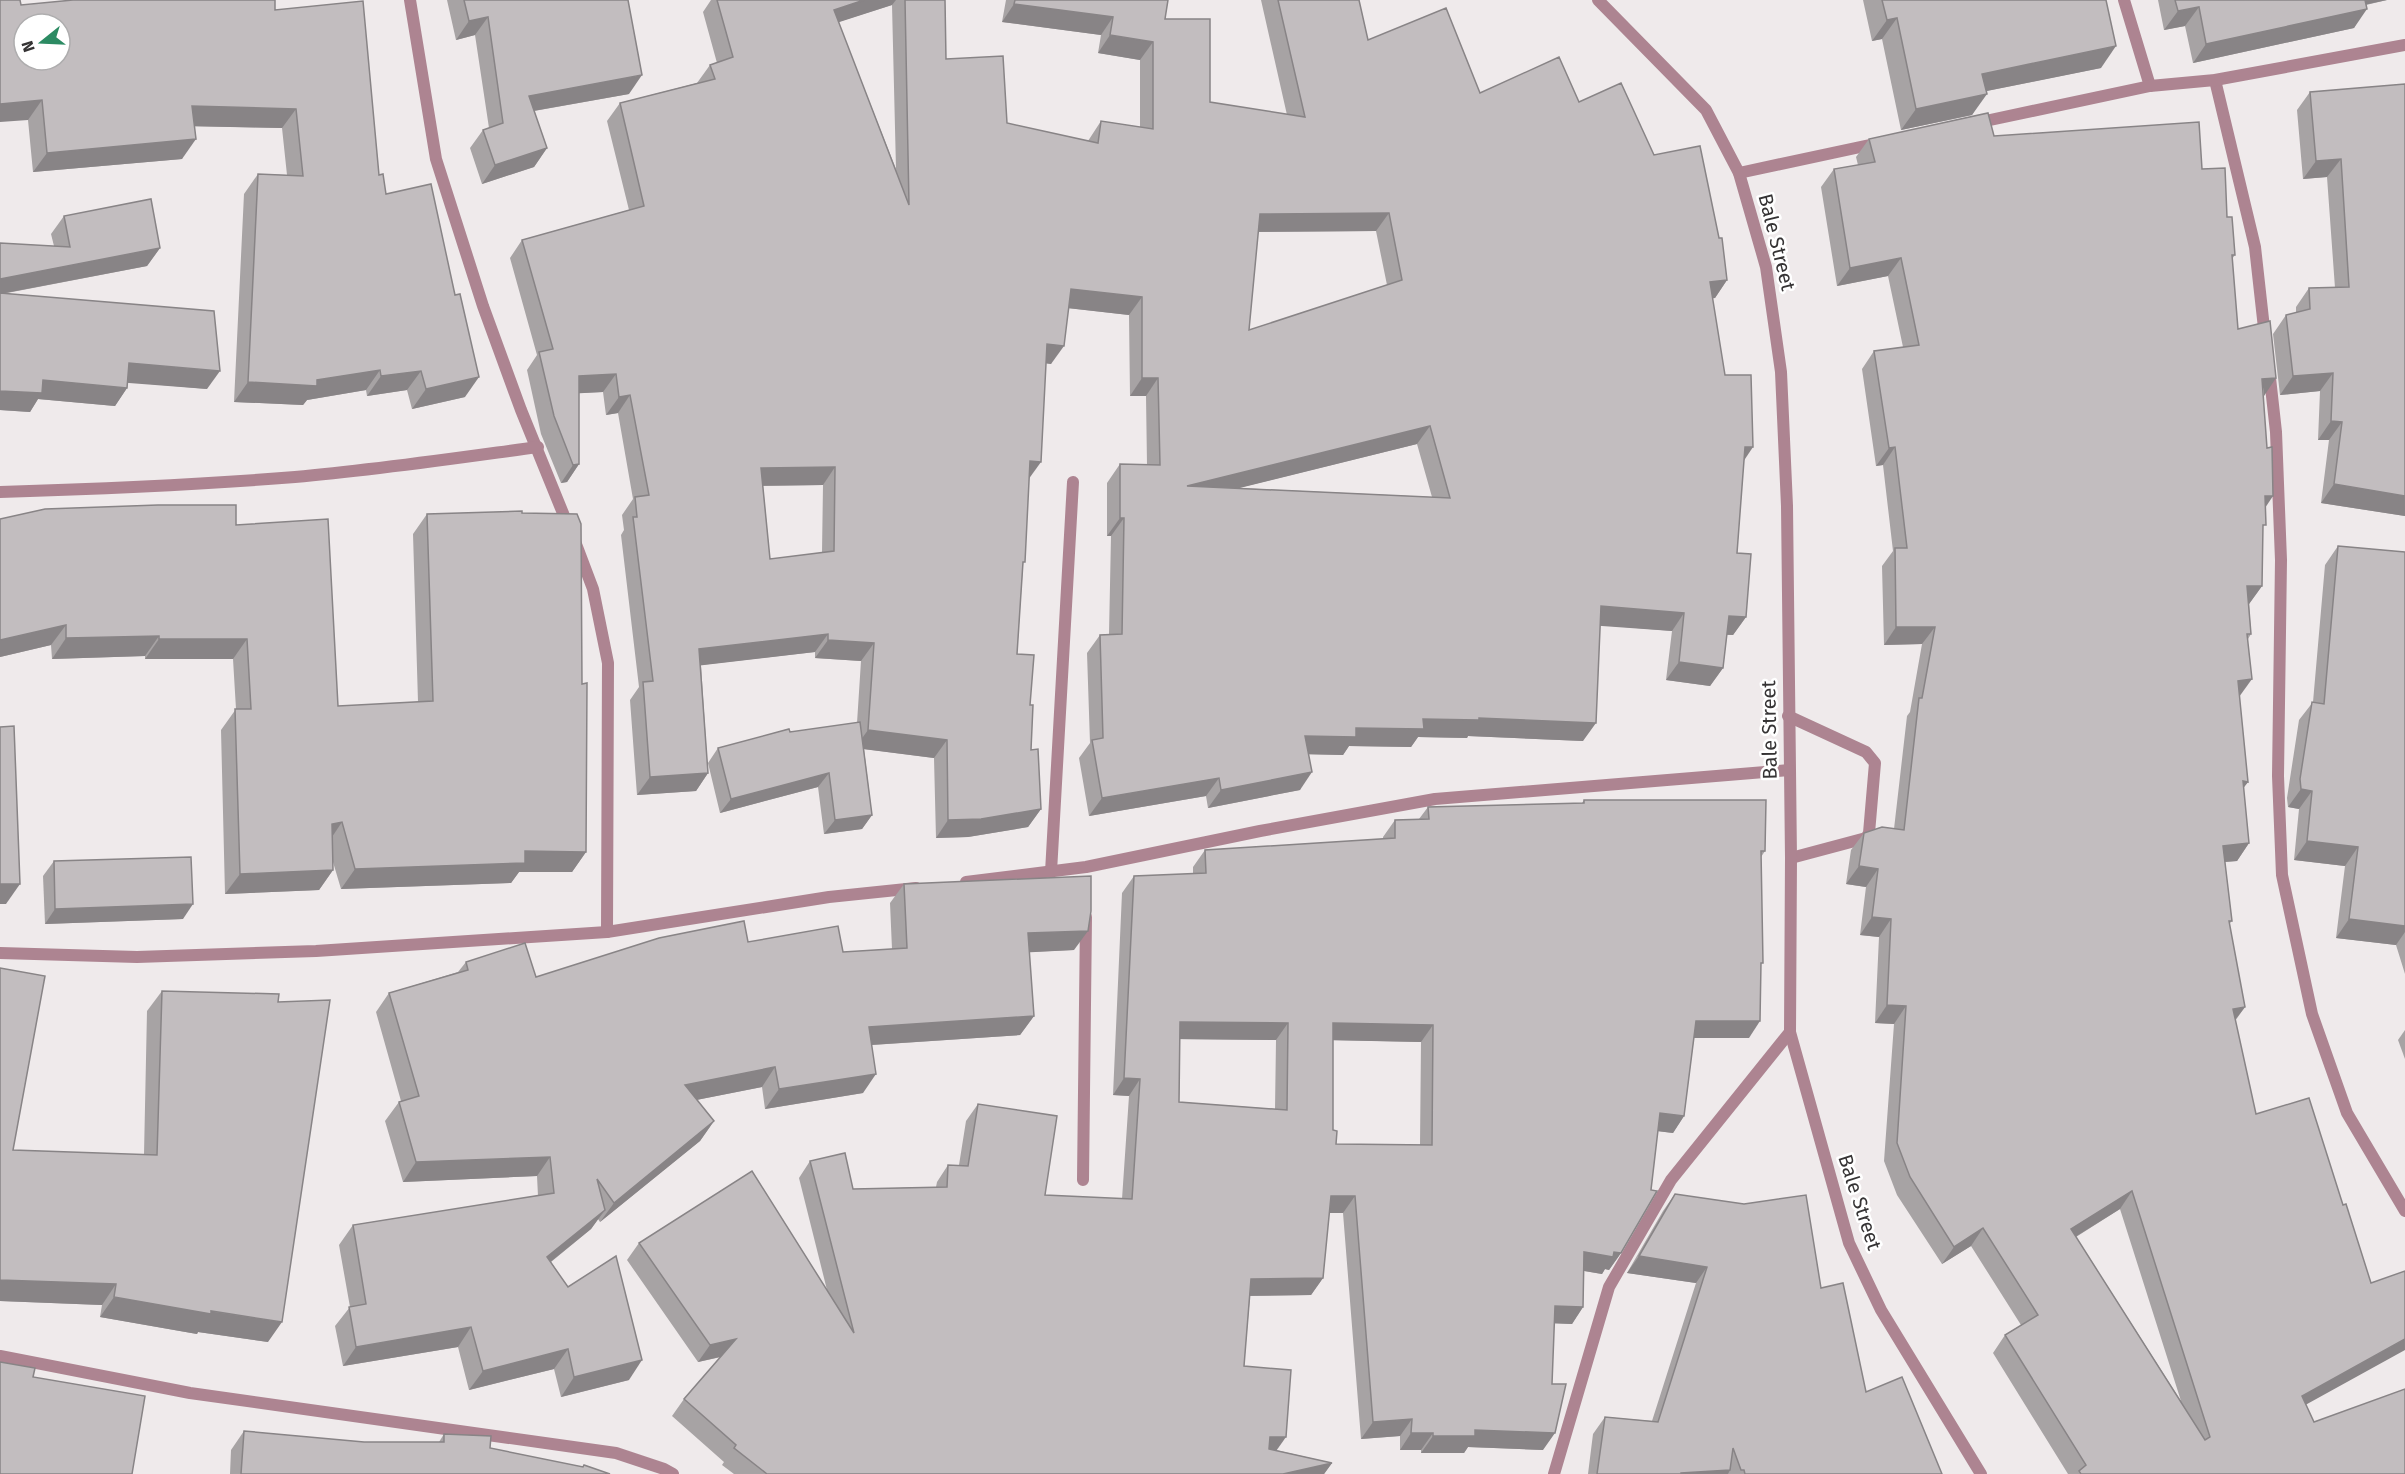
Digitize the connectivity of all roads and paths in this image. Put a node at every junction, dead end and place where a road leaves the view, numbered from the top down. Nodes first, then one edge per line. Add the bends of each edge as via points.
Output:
1 (410, 0) edge
2 (1598, 0) edge
3 (2124, 0) edge
4 (2405, 45) edge
5 (2215, 80) junction
6 (2150, 86) junction
7 (1962, 126) edge
8 (1892, 141) edge
9 (1739, 173) junction
10 (538, 447) junction
11 (1073, 482) dead end
12 (0, 492) edge
13 (1788, 716) junction
14 (1789, 770) junction
15 (1791, 858) junction
16 (1051, 872) junction
17 (958, 883) edge
18 (934, 885) edge
19 (1086, 902) edge
20 (607, 933) junction
21 (0, 953) edge
22 (1790, 1032) junction
23 (1083, 1180) dead end
24 (2405, 1211) edge
25 (0, 1356) edge
26 (673, 1474) edge
27 (1554, 1474) edge
28 (1981, 1474) edge

1 - 10 street via 436,159 483,306
2 - 9 street, Bale Street via 1706,110
3 - 6 street
4 - 5 street
5 - 6 street
5 - 24 street via 2255,247 2276,432 2281,560 2278,776 2282,875 2312,1014 2347,1113
6 - 7 street
8 - 9 street
9 - 13 street, Bale Street via 1766,267 1782,372
10 - 12 street via 295,477
10 - 20 street via 593,589 608,663
11 - 16 street
13 - 14 street, Bale Street
13 - 15 street via 1866,752 1875,763 1866,838
14 - 15 street, Bale Street
14 - 16 street via 1435,799 1260,831 1086,873
15 - 22 street, Bale Street
16 - 17 street
18 - 20 street via 829,897
19 - 23 street
20 - 21 street via 304,952 136,957
22 - 27 street via 1671,1180 1609,1287
22 - 28 street, Bale Street via 1849,1243 1881,1310
25 - 26 street via 190,1393 616,1454

